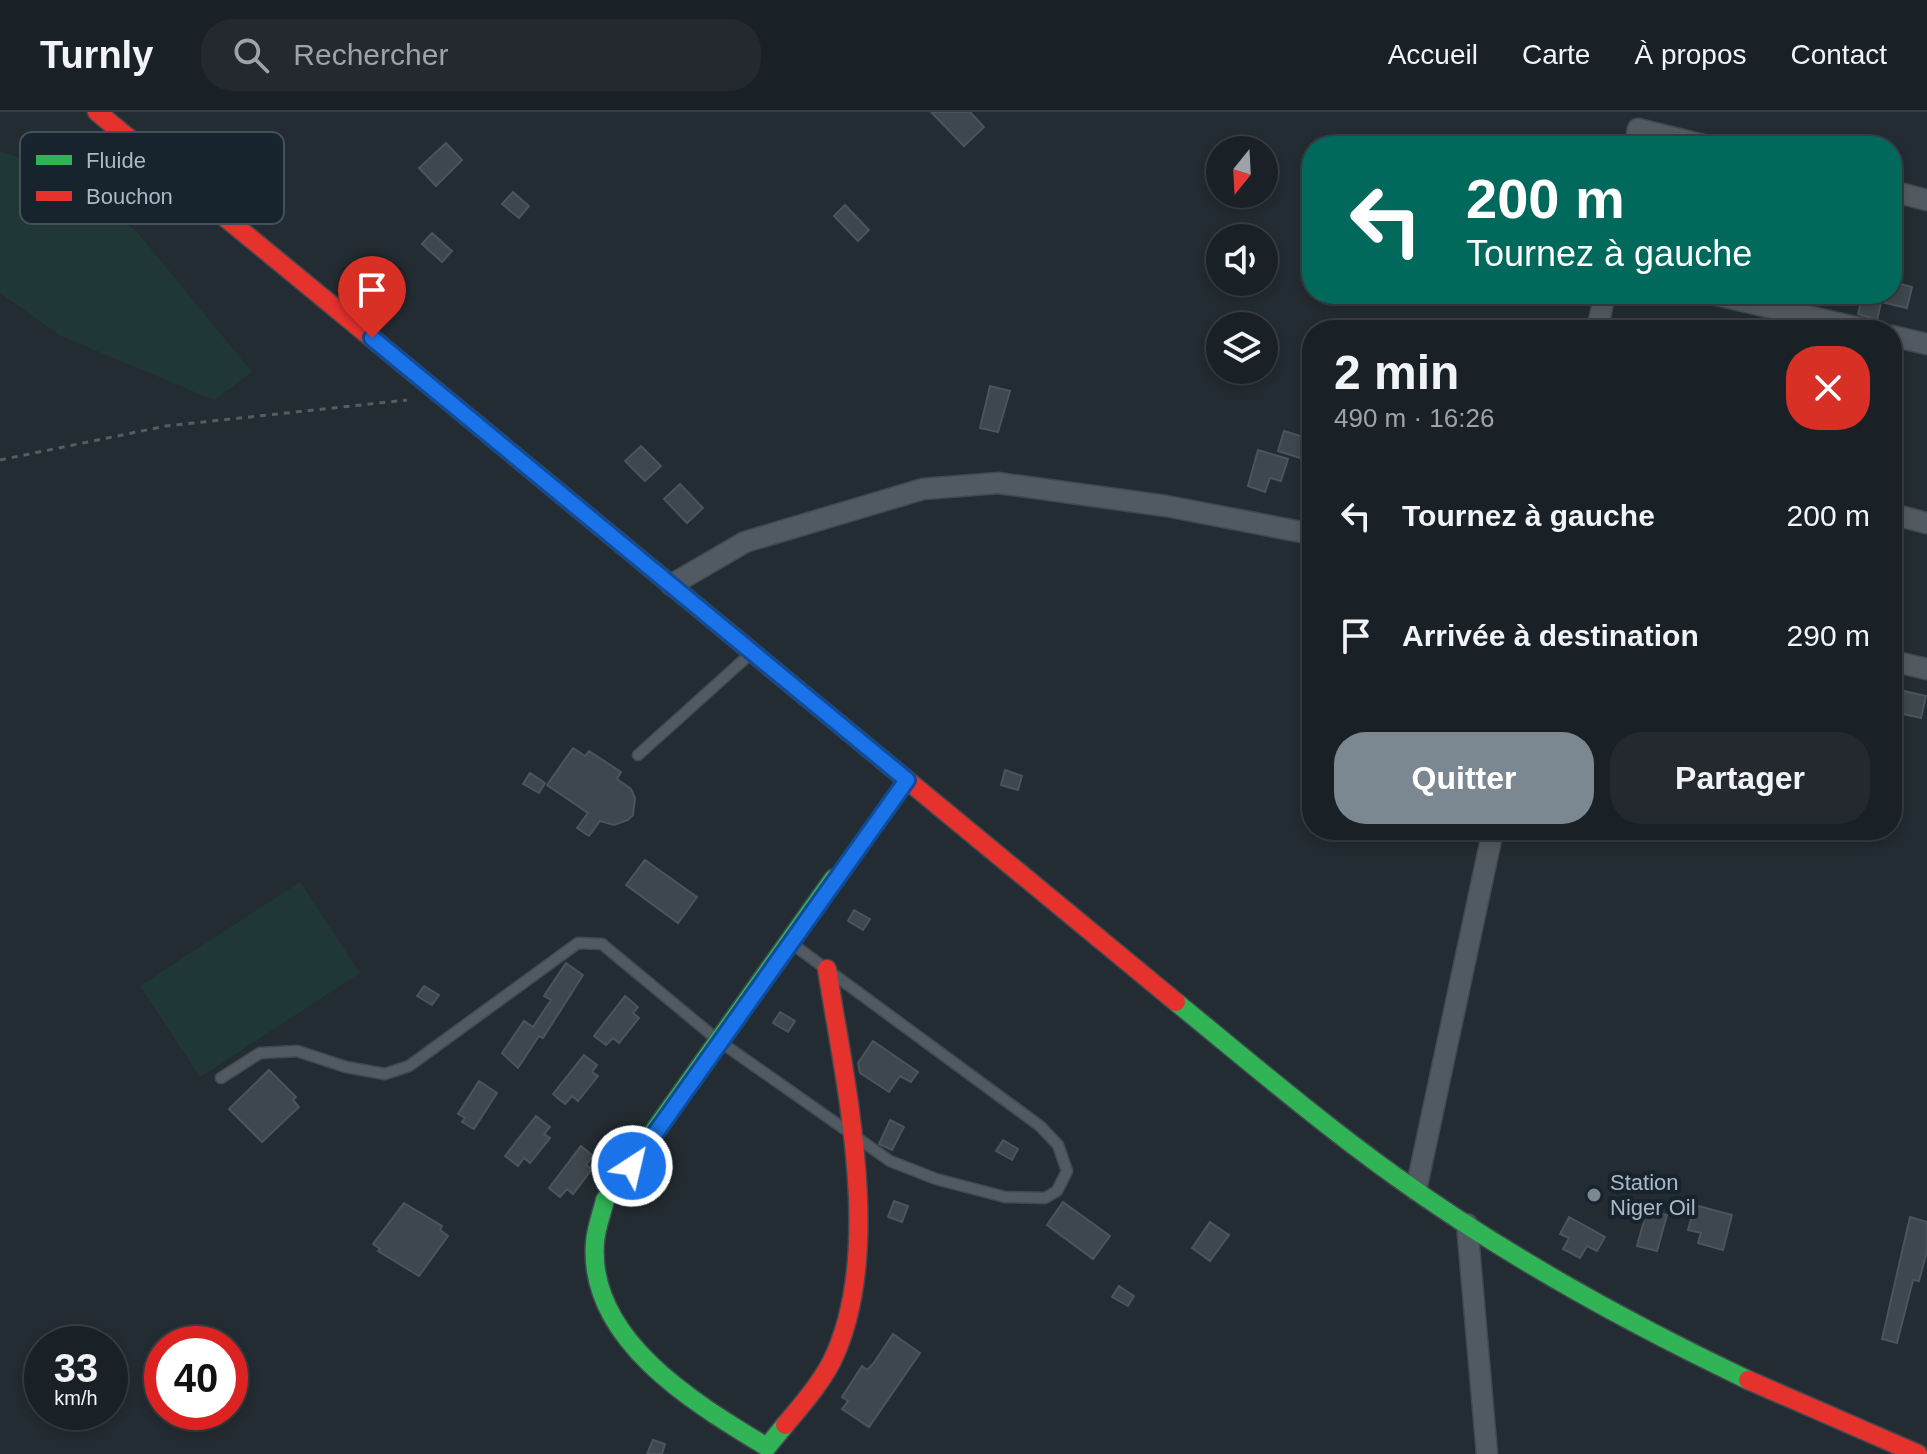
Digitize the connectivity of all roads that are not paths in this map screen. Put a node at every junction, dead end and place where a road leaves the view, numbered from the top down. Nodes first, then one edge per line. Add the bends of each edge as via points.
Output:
1 (97, 112) edge
2 (121, 132) edge
3 (1637, 136) edge
4 (1666, 136) edge
5 (1902, 194) edge
6 (1927, 200) edge
7 (233, 224) edge
8 (1755, 304) edge
9 (1825, 320) edge
10 (1902, 338) edge
11 (1927, 344) edge
12 (1902, 517) edge
13 (1927, 523) edge
14 (1302, 532) edge
15 (671, 585) junction
16 (752, 652) junction
17 (1902, 663) edge
18 (1927, 669) edge
19 (638, 755) dead end
20 (907, 780) junction
21 (1491, 840) edge
22 (834, 878) joint
23 (789, 942) junction
24 (827, 969) junction
25 (719, 1041) junction
26 (221, 1078) dead end
27 (850, 1133) junction
28 (1416, 1190) junction
29 (1467, 1224) junction
30 (1487, 1454) edge
31 (1918, 1454) edge

1 - 2 main road
3 - 4 street via 1638,129
5 - 6 street
7 - 15 main road
8 - 9 street
10 - 11 street
12 - 13 street
14 - 15 street via 1166,506 998,483 923,489 745,542
15 - 16 main road
16 - 19 lane
16 - 20 main road
17 - 18 street
20 - 22 lane
20 - 28 main road via 1245,1058
21 - 28 street
22 - 23 main road
23 - 24 lane
23 - 25 main road
24 - 27 main road
24 - 27 lane via 1040,1126 1058,1145 1067,1171 1057,1191 1045,1198 1005,1197 890,1161
25 - 26 lane via 602,944 578,943 409,1066 385,1074 297,1051 260,1053
25 - 27 lane
25 - 27 main road via 605,1200 594,1228 594,1258 600,1292 620,1331 667,1379 767,1447 836,1351 852,1293 858,1231
28 - 29 main road
29 - 30 street
29 - 31 main road via 1646,1330 1831,1419

